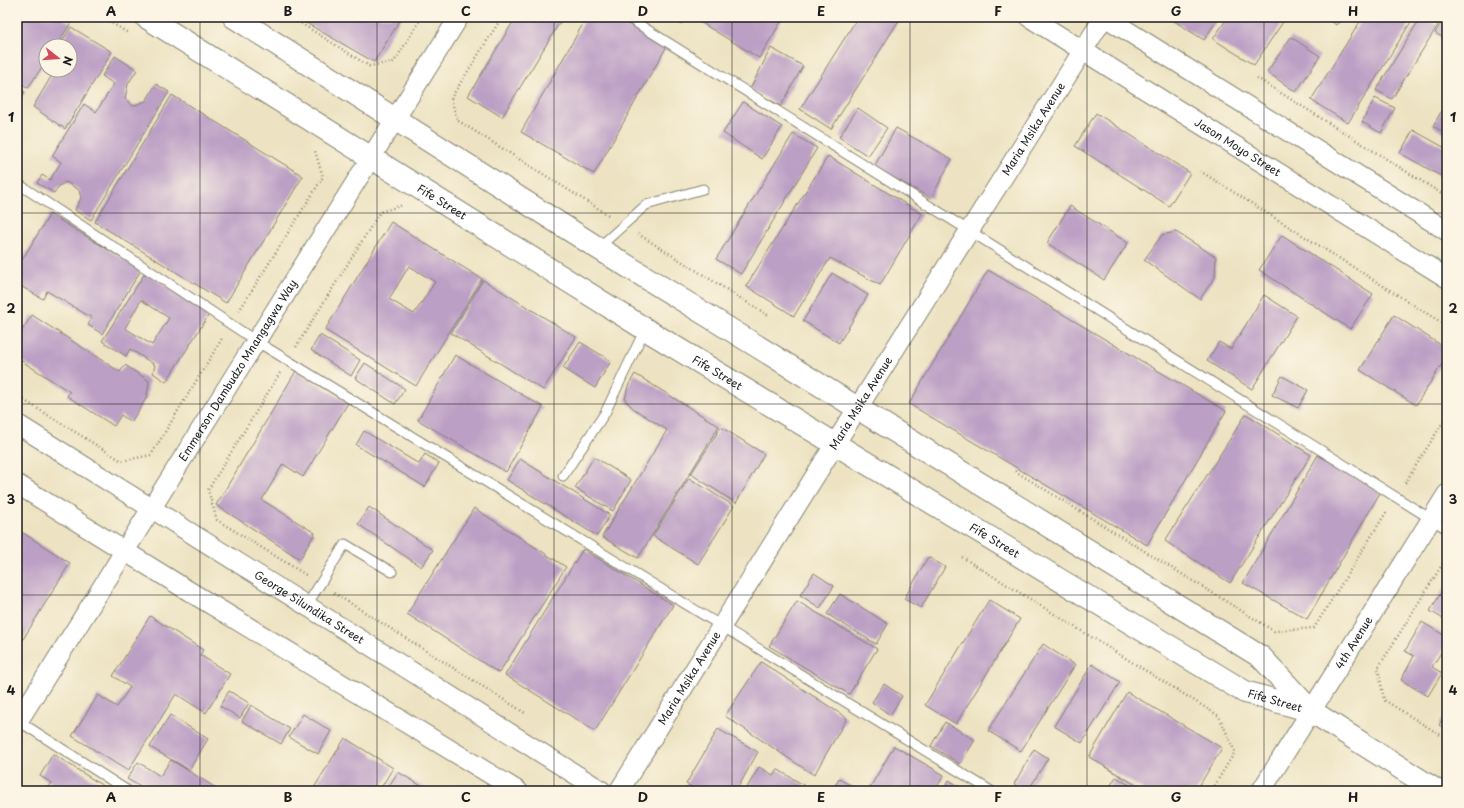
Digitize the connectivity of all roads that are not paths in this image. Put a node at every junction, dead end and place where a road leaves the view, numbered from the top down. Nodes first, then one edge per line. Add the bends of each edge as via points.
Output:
1 (146, 17) edge
2 (234, 17) edge
3 (459, 17) edge
4 (627, 17) edge
5 (1029, 17) edge
6 (1104, 17) edge
7 (1083, 50) junction
8 (395, 119) junction
9 (371, 158) junction
10 (17, 183) edge
11 (703, 189) dead end
12 (969, 231) junction
13 (1447, 231) edge
14 (598, 248) junction
15 (1447, 278) edge
16 (645, 329) junction
17 (256, 341) junction
18 (858, 408) junction
19 (17, 424) edge
20 (835, 444) junction
21 (564, 476) dead end
22 (17, 484) edge
23 (1447, 494) edge
24 (151, 509) junction
25 (1431, 520) junction
26 (1447, 530) edge
27 (125, 552) junction
28 (392, 572) dead end
29 (307, 605) junction
30 (721, 627) junction
31 (1311, 711) junction
32 (17, 721) edge
33 (128, 791) edge
34 (518, 791) edge
35 (602, 791) edge
36 (619, 791) edge
37 (992, 791) edge
38 (1261, 791) edge
39 (1437, 791) edge

1 - 9 street, Fife Street
2 - 8 street, Fife Street
3 - 8 street, Emmerson Dambudzo Mnangagwa Way
4 - 12 lane
5 - 7 street, Jason Moyo Street
6 - 7 street, Maria Msika Avenue
6 - 13 street
7 - 12 street, Maria Msika Avenue
7 - 15 street, Jason Moyo Street
8 - 9 street, Emmerson Dambudzo Mnangagwa Way
8 - 14 street, Fife Street
9 - 16 street, Fife Street
9 - 17 street, Emmerson Dambudzo Mnangagwa Way
10 - 17 lane
11 - 14 lane via 646,205
12 - 18 street, Maria Msika Avenue
12 - 25 lane
14 - 18 street, Fife Street
16 - 20 street, Fife Street
16 - 21 lane via 605,413
17 - 24 street, Emmerson Dambudzo Mnangagwa Way
17 - 30 lane
18 - 20 street, Maria Msika Avenue
18 - 31 street, Fife Street via 1261,657
19 - 24 street, George Silundika Street
20 - 30 street, Maria Msika Avenue
20 - 31 street, Fife Street via 1245,692
22 - 27 street
23 - 25 street, 4th Avenue
24 - 27 street, Emmerson Dambudzo Mnangagwa Way
24 - 29 street, George Silundika Street
25 - 26 lane
25 - 31 street, 4th Avenue
27 - 32 street, Emmerson Dambudzo Mnangagwa Way
27 - 34 street
28 - 29 lane via 345,544
29 - 35 street, George Silundika Street
30 - 36 street, Maria Msika Avenue
30 - 37 lane
31 - 38 street, 4th Avenue
31 - 39 street
32 - 33 lane

